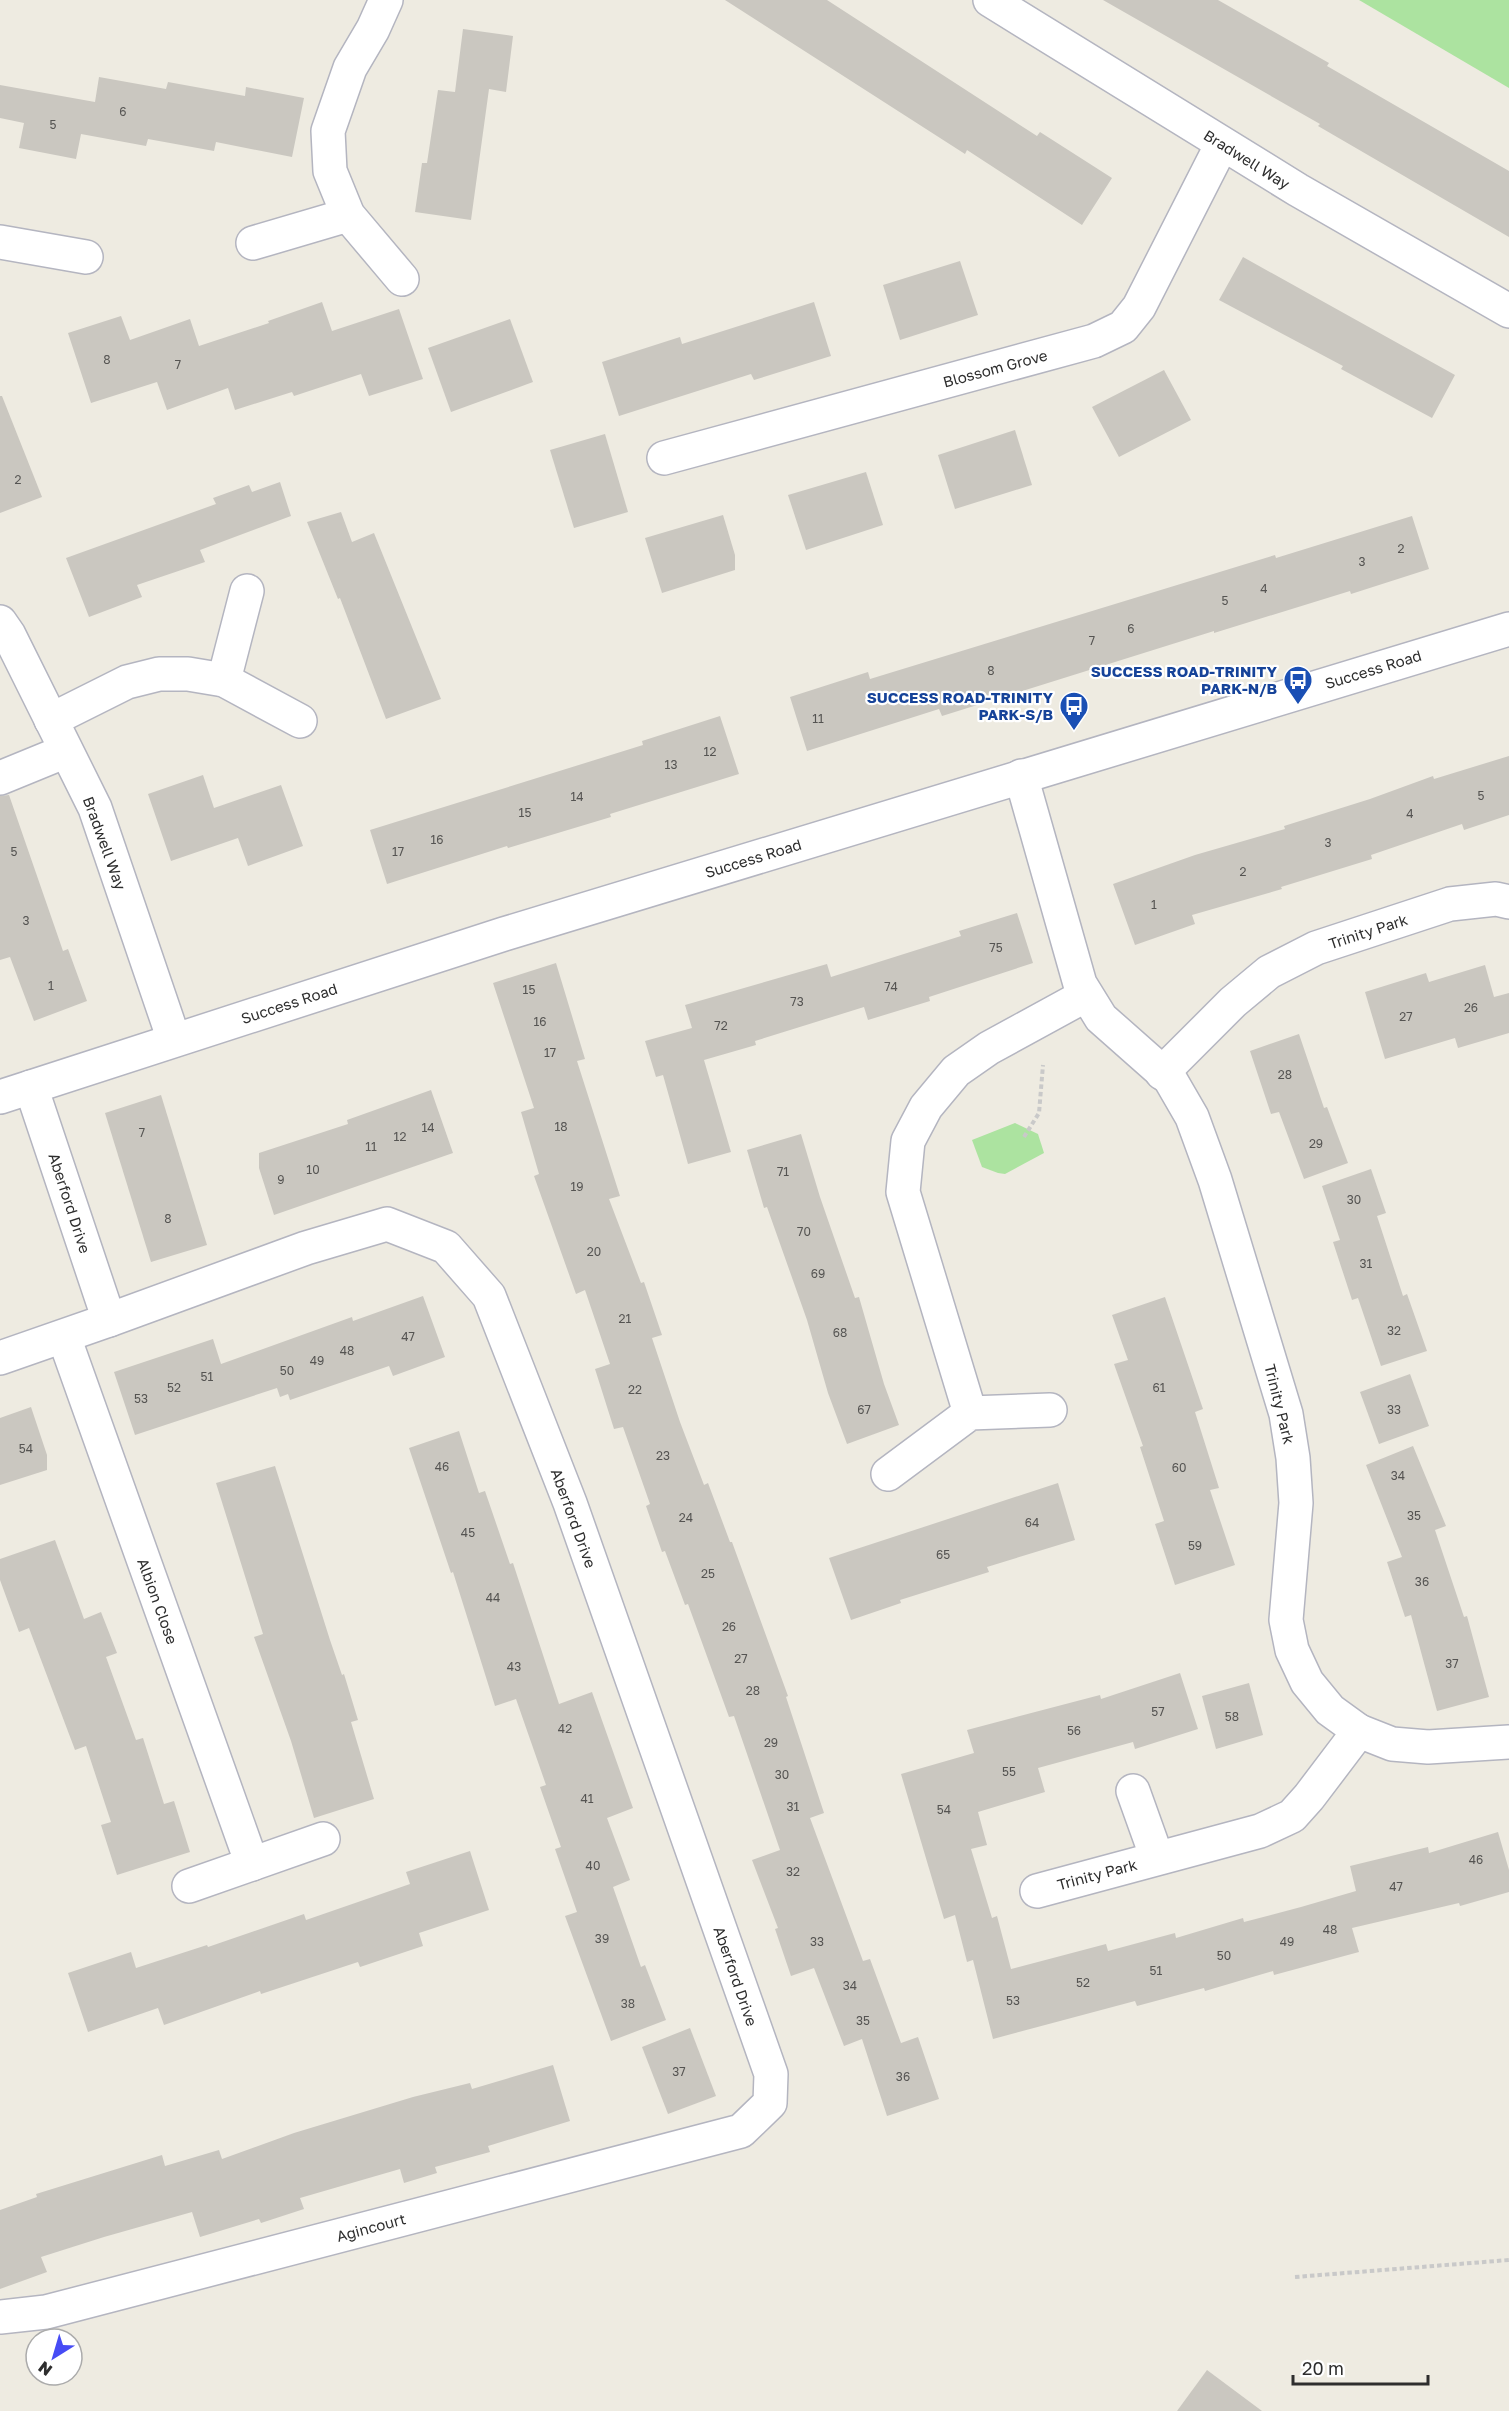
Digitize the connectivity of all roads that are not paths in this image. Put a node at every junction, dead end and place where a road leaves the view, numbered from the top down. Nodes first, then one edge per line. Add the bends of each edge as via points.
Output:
1 (386, 0) edge
2 (990, 0) edge
3 (1222, 144) junction
4 (348, 215) junction
5 (0, 242) edge
6 (253, 243) dead end
7 (86, 257) dead end
8 (402, 279) dead end
9 (1509, 311) edge
10 (664, 459) dead end
11 (247, 591) dead end
12 (0, 622) edge
13 (1509, 629) edge
14 (224, 680) junction
15 (51, 720) junction
16 (300, 721) dead end
17 (66, 751) junction
18 (1021, 776) junction
19 (0, 778) edge
20 (1509, 902) edge
21 (1086, 995) junction
22 (174, 1040) junction
23 (1162, 1073) junction
24 (31, 1087) junction
25 (0, 1097) edge
26 (109, 1320) junction
27 (64, 1337) junction
28 (0, 1358) edge
29 (1050, 1410) dead end
30 (970, 1413) junction
31 (888, 1474) dead end
32 (1359, 1731) junction
33 (1509, 1742) edge
34 (1132, 1791) dead end
35 (322, 1839) dead end
36 (1157, 1858) junction
37 (252, 1864) junction
38 (189, 1886) dead end
39 (1037, 1890) dead end
40 (741, 2131) joint
41 (0, 2317) edge

1 - 4 street via 350,68 328,131 330,171
2 - 3 street, Bradwell Way
3 - 9 street, Bradwell Way
3 - 10 street, Blossom Grove via 1139,307 1123,327 1094,341
4 - 6 street
4 - 8 street
5 - 7 street
11 - 14 street
12 - 15 street, Bradwell Way
13 - 18 street, Success Road
14 - 15 street via 159,674 127,682
14 - 16 street
15 - 17 street, Bradwell Way
17 - 19 street
17 - 22 street, Bradwell Way via 95,808
18 - 21 street, Trinity Park
18 - 22 street, Success Road via 504,934
20 - 23 street, Trinity Park via 1496,899 1450,904 1306,953 1269,972
21 - 23 street, Trinity Park via 1101,1018
21 - 30 street via 989,1048 956,1071 926,1107 908,1142 903,1192
22 - 24 street, Success Road
23 - 32 street, Trinity Park via 1170,1079 1192,1117 1204,1148 1286,1414 1296,1503 1286,1620 1292,1650 1307,1682 1330,1710
24 - 25 street, Success Road
24 - 26 street, Aberford Drive
26 - 27 street, Aberford Drive
26 - 40 street, Aberford Drive via 306,1248 387,1224 446,1247 489,1296 570,1503 771,2074 770,2103
27 - 28 street, Aberford Drive
27 - 37 street, Albion Close
29 - 30 street
30 - 31 street
32 - 33 street, Trinity Park via 1392,1744 1428,1747
32 - 36 street, Trinity Park via 1292,1816 1260,1831
34 - 36 street, Trinity Park
35 - 37 street
36 - 39 street, Trinity Park
37 - 38 street
40 - 41 street, Agincourt via 46,2312

